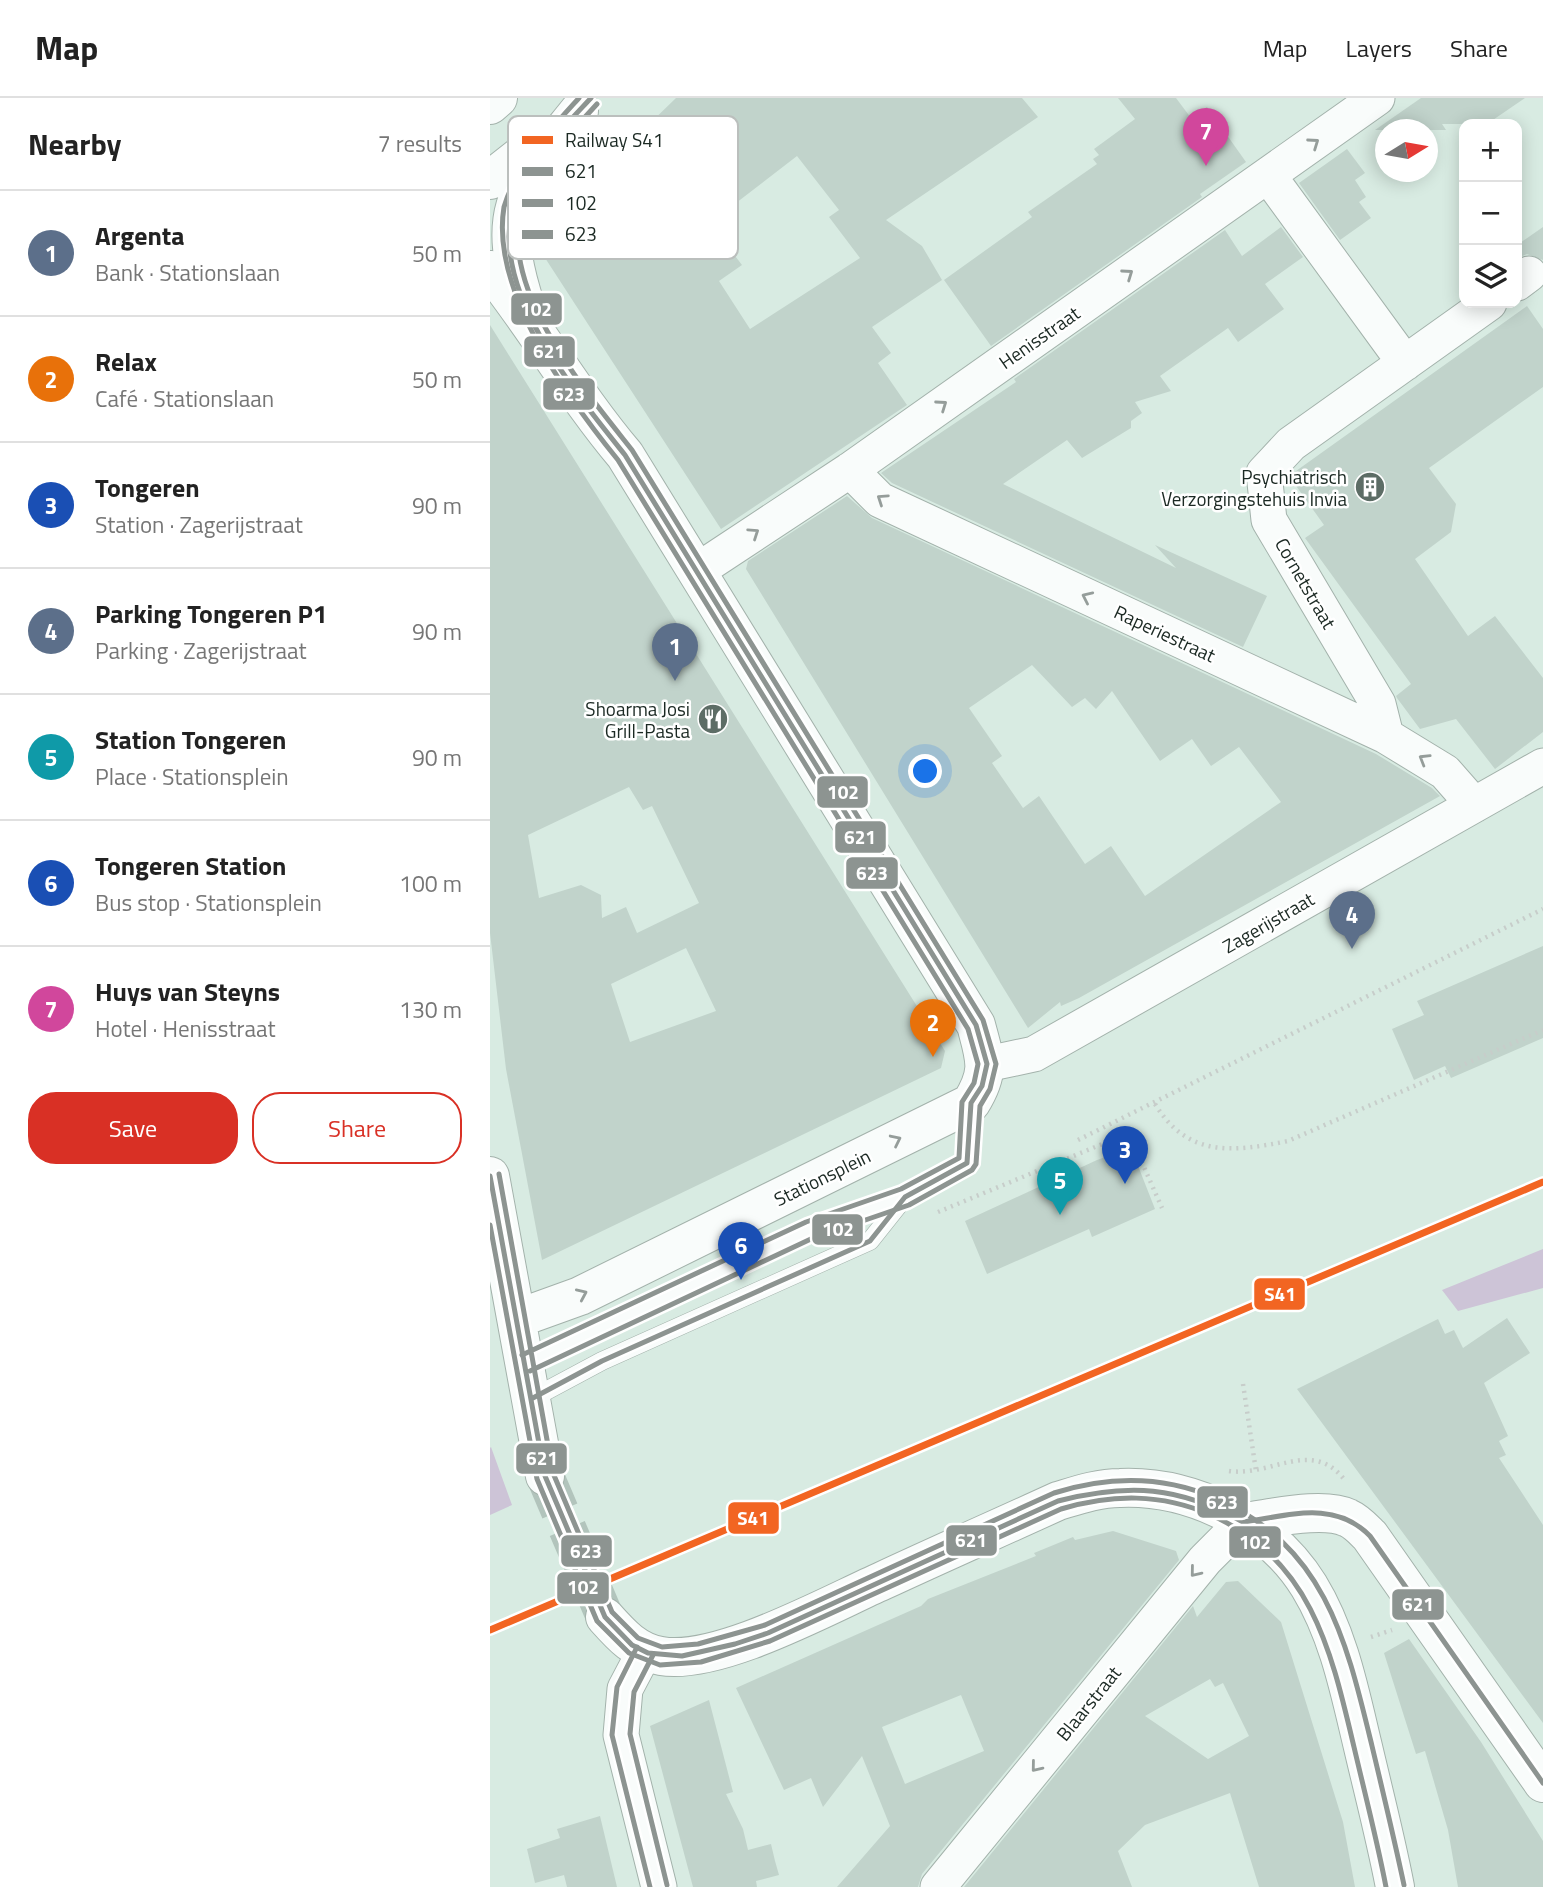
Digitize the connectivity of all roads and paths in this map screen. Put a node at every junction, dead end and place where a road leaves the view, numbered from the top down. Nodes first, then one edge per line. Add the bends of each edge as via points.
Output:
1 (498, 98) edge
2 (1377, 98) edge
3 (490, 105) edge
4 (585, 105) edge
5 (571, 116) edge
6 (508, 166) edge
7 (1268, 175) junction
8 (490, 180) edge
9 (513, 259) edge
10 (490, 270) edge
11 (1482, 308) edge
12 (531, 322) junction
13 (1405, 363) junction
14 (850, 470) junction
15 (697, 571) junction
16 (1386, 736) junction
17 (1543, 766) edge
18 (1474, 805) junction
19 (1543, 909) edge
20 (1543, 1030) edge
21 (987, 1065) junction
22 (971, 1103) junction
23 (1155, 1104) junction
24 (1078, 1140) dead end
25 (490, 1176) edge
26 (905, 1197) junction
27 (1162, 1208) dead end
28 (932, 1214) dead end
29 (519, 1318) junction
30 (528, 1381) junction
31 (1243, 1384) dead end
32 (1256, 1471) dead end
33 (545, 1475) tunnel mouth
34 (1242, 1522) junction
35 (605, 1617) tunnel mouth
36 (1432, 1628) junction
37 (1336, 1649) junction
38 (645, 1651) junction
39 (1543, 1783) edge
40 (659, 1887) edge
41 (938, 1887) edge
42 (1395, 1887) edge

1 - 3 main road
7 -> 2 street, Henisstraat
4 - 5 main road
6 - 8 main road
7 - 13 street
14 -> 7 street, Henisstraat
9 - 12 main road
10 - 12 main road
11 - 13 street, Cornetstraat
12 - 15 main road via 593,417 625,455
13 - 16 street, Cornetstraat via 1291,444 1264,473 1269,520 1378,704
15 -> 14 street, Henisstraat
16 -> 14 street, Raperiestraat via 880,500
15 - 21 main road via 976,1025
18 -> 16 street, Raperiestraat via 1445,772
17 - 18 street, Zagerijstraat
18 - 21 street, Zagerijstraat via 1034,1054
19 - 23 path
20 - 23 path via 1288,1141 1252,1148 1224,1150 1198,1143 1167,1122
21 - 22 main road via 982,1086
22 - 26 lane via 968,1163
29 -> 22 main road, Stationsplein via 580,1296
23 - 24 path
25 - 29 main road
26 - 30 lane via 810,1230
26 - 30 lane via 870,1241 601,1361
27 - 28 path via 1129,1133
29 - 30 main road
30 - 33 main road
31 - 32 path
34 - 36 main road via 1319,1514 1345,1516 1356,1522 1370,1535
34 - 37 main road via 1282,1552 1308,1584
34 - 38 main road via 1181,1494 1144,1488 1093,1491 1058,1502 768,1633 677,1657
34 -> 41 street, Blaarstraat via 1205,1560
35 - 38 main road via 621,1636
36 - 37 path via 1403,1627
36 - 39 main road
37 - 42 main road
38 - 40 street via 625,1689 621,1735

